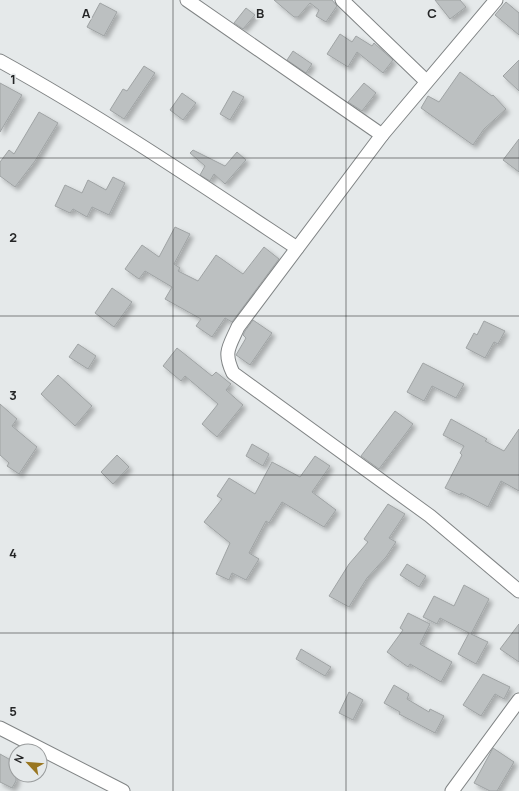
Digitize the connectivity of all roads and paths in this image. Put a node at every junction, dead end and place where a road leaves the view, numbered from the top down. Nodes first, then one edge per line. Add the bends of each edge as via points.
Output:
1 (187, 0) edge
2 (342, 0) edge
3 (496, 0) edge
4 (0, 61) edge
5 (426, 81) junction
6 (382, 135) junction
7 (297, 248) junction
8 (519, 591) edge
9 (519, 700) edge
10 (0, 728) edge
11 (122, 791) edge
12 (452, 791) edge

1 - 6 street
2 - 5 street
3 - 5 street
4 - 7 street via 147,148
5 - 6 street
6 - 7 street
7 - 8 street via 238,327 228,348 227,360 233,373 430,516
9 - 12 street
10 - 11 street

